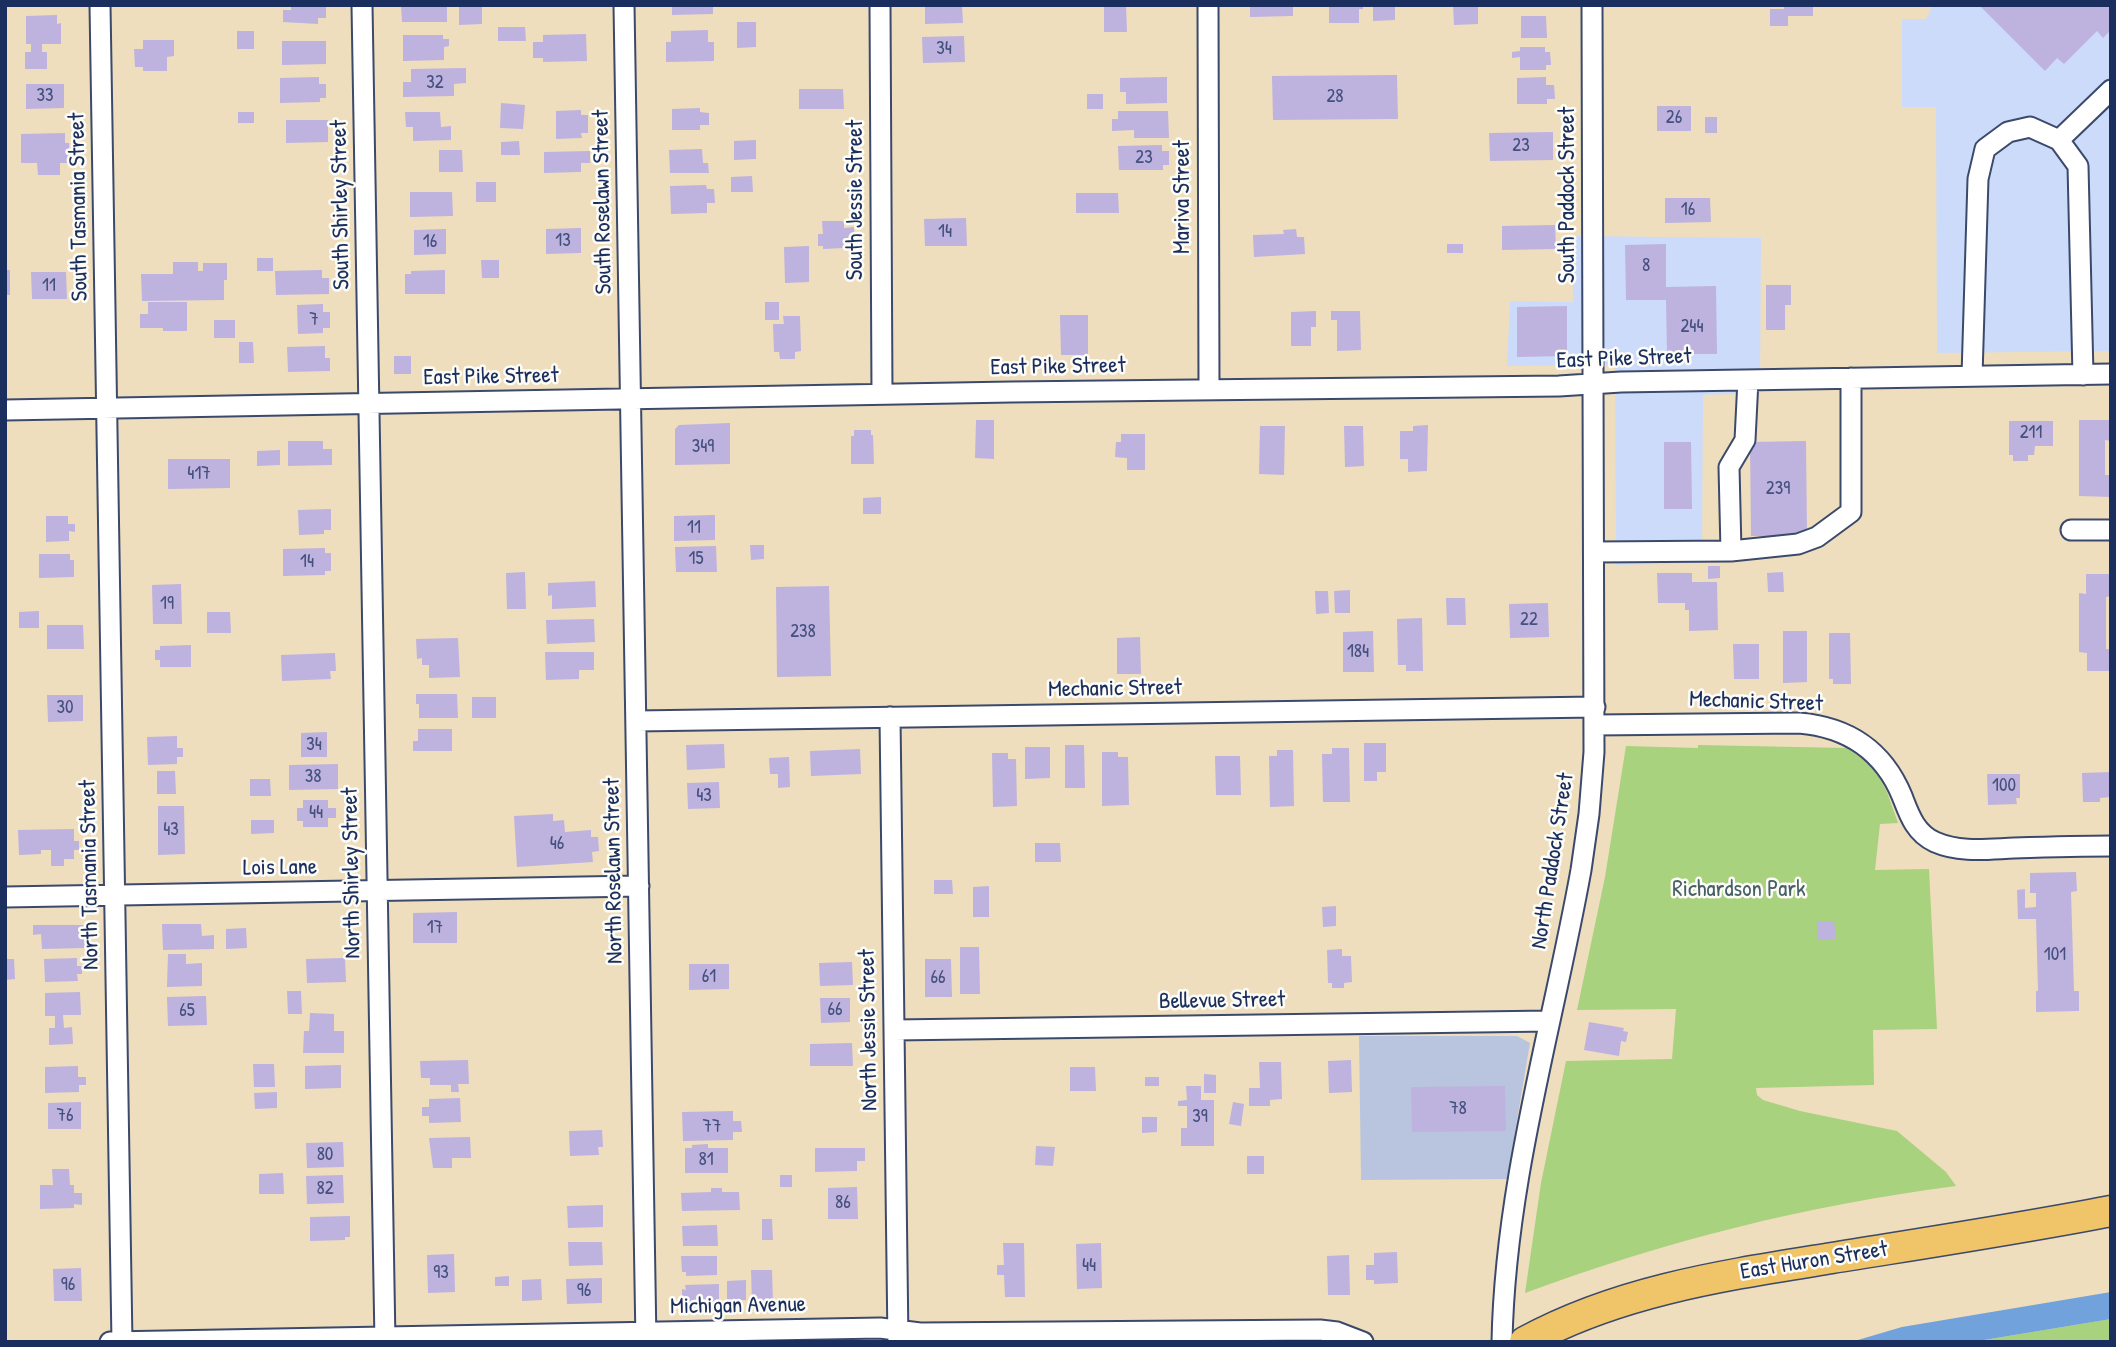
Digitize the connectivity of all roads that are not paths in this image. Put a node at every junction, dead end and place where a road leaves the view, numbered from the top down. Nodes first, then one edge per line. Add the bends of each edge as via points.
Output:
1 (100, 5) edge
2 (362, 5) edge
3 (624, 5) edge
4 (880, 5) edge
5 (1208, 5) edge
6 (1592, 5) edge
7 (2111, 90) edge
8 (2059, 140) junction
9 (2111, 374) edge
10 (2083, 375) junction
11 (1972, 376) junction
12 (1851, 378) junction
13 (1748, 380) junction
14 (1594, 384) junction
15 (1209, 389) junction
16 (882, 394) junction
17 (631, 399) junction
18 (369, 403) junction
19 (106, 408) junction
20 (5, 410) edge
21 (2071, 530) dead end
22 (2111, 530) edge
23 (1731, 551) junction
24 (1594, 552) junction
25 (1595, 716) junction
26 (890, 717) junction
27 (636, 721) junction
28 (2111, 846) edge
29 (639, 886) junction
30 (377, 891) junction
31 (115, 895) junction
32 (5, 897) edge
33 (1550, 1021) junction
34 (894, 1030) junction
35 (2111, 1212) edge
36 (898, 1336) edge
37 (1149, 1336) edge
38 (646, 1337) edge
39 (385, 1339) edge
40 (110, 1342) edge
41 (122, 1342) edge
42 (1363, 1342) edge
43 (1502, 1342) edge
44 (1525, 1342) edge

1 - 19 street, South Tasmania Street
2 - 18 street, South Shirley Street
3 - 17 street, South Roselawn Street
4 - 16 street, South Jessie Street
5 - 15 street, Mariva Street
6 - 14 street, South Paddock Street
7 - 8 street
8 - 10 street via 2077,166
8 - 11 street via 2030,127 2008,132 1985,149 1978,179
9 - 10 street, East Pike Street
10 - 11 street, East Pike Street
11 - 12 street, East Pike Street
12 - 13 street, East Pike Street
12 - 23 street via 1851,512 1798,544
13 - 14 street, East Pike Street
13 - 23 street via 1745,440 1729,467
14 - 15 street, East Pike Street
14 - 24 street, North Paddock Street
15 - 16 street, East Pike Street
16 - 17 street, East Pike Street
17 - 18 street, East Pike Street
17 - 27 street, North Roselawn Street
18 - 19 street, East Pike Street
18 - 30 street, North Shirley Street
19 - 20 street, East Pike Street
19 - 31 street, North Tasmania Street
21 - 22 street
23 - 24 street
24 - 25 street, North Paddock Street
25 - 26 street, Mechanic Street
25 - 28 street, Mechanic Street via 1832,728 1854,737 1879,758 1892,775 1914,824 1936,842 1969,849
25 - 33 street, North Paddock Street via 1584,848
26 - 27 street, Mechanic Street
26 - 34 street, North Jessie Street
27 - 29 street, North Roselawn Street
29 - 30 street, Lois Lane
29 - 38 street, North Roselawn Street
30 - 31 street, Lois Lane
30 - 39 street, North Shirley Street
31 - 32 street, Lois Lane
31 - 41 street, North Tasmania Street
33 - 34 street, Bellevue Street
33 - 43 street, North Paddock Street via 1513,1216
34 - 36 street, North Jessie Street
35 - 44 highway, East Huron Street via 1735,1273 1585,1313
36 - 37 street, Michigan Avenue
36 - 38 street, Michigan Avenue via 880,1328
37 - 42 street, Michigan Avenue via 1320,1329
38 - 39 street, Michigan Avenue
39 - 41 street, Michigan Avenue
40 - 41 street, Michigan Avenue

